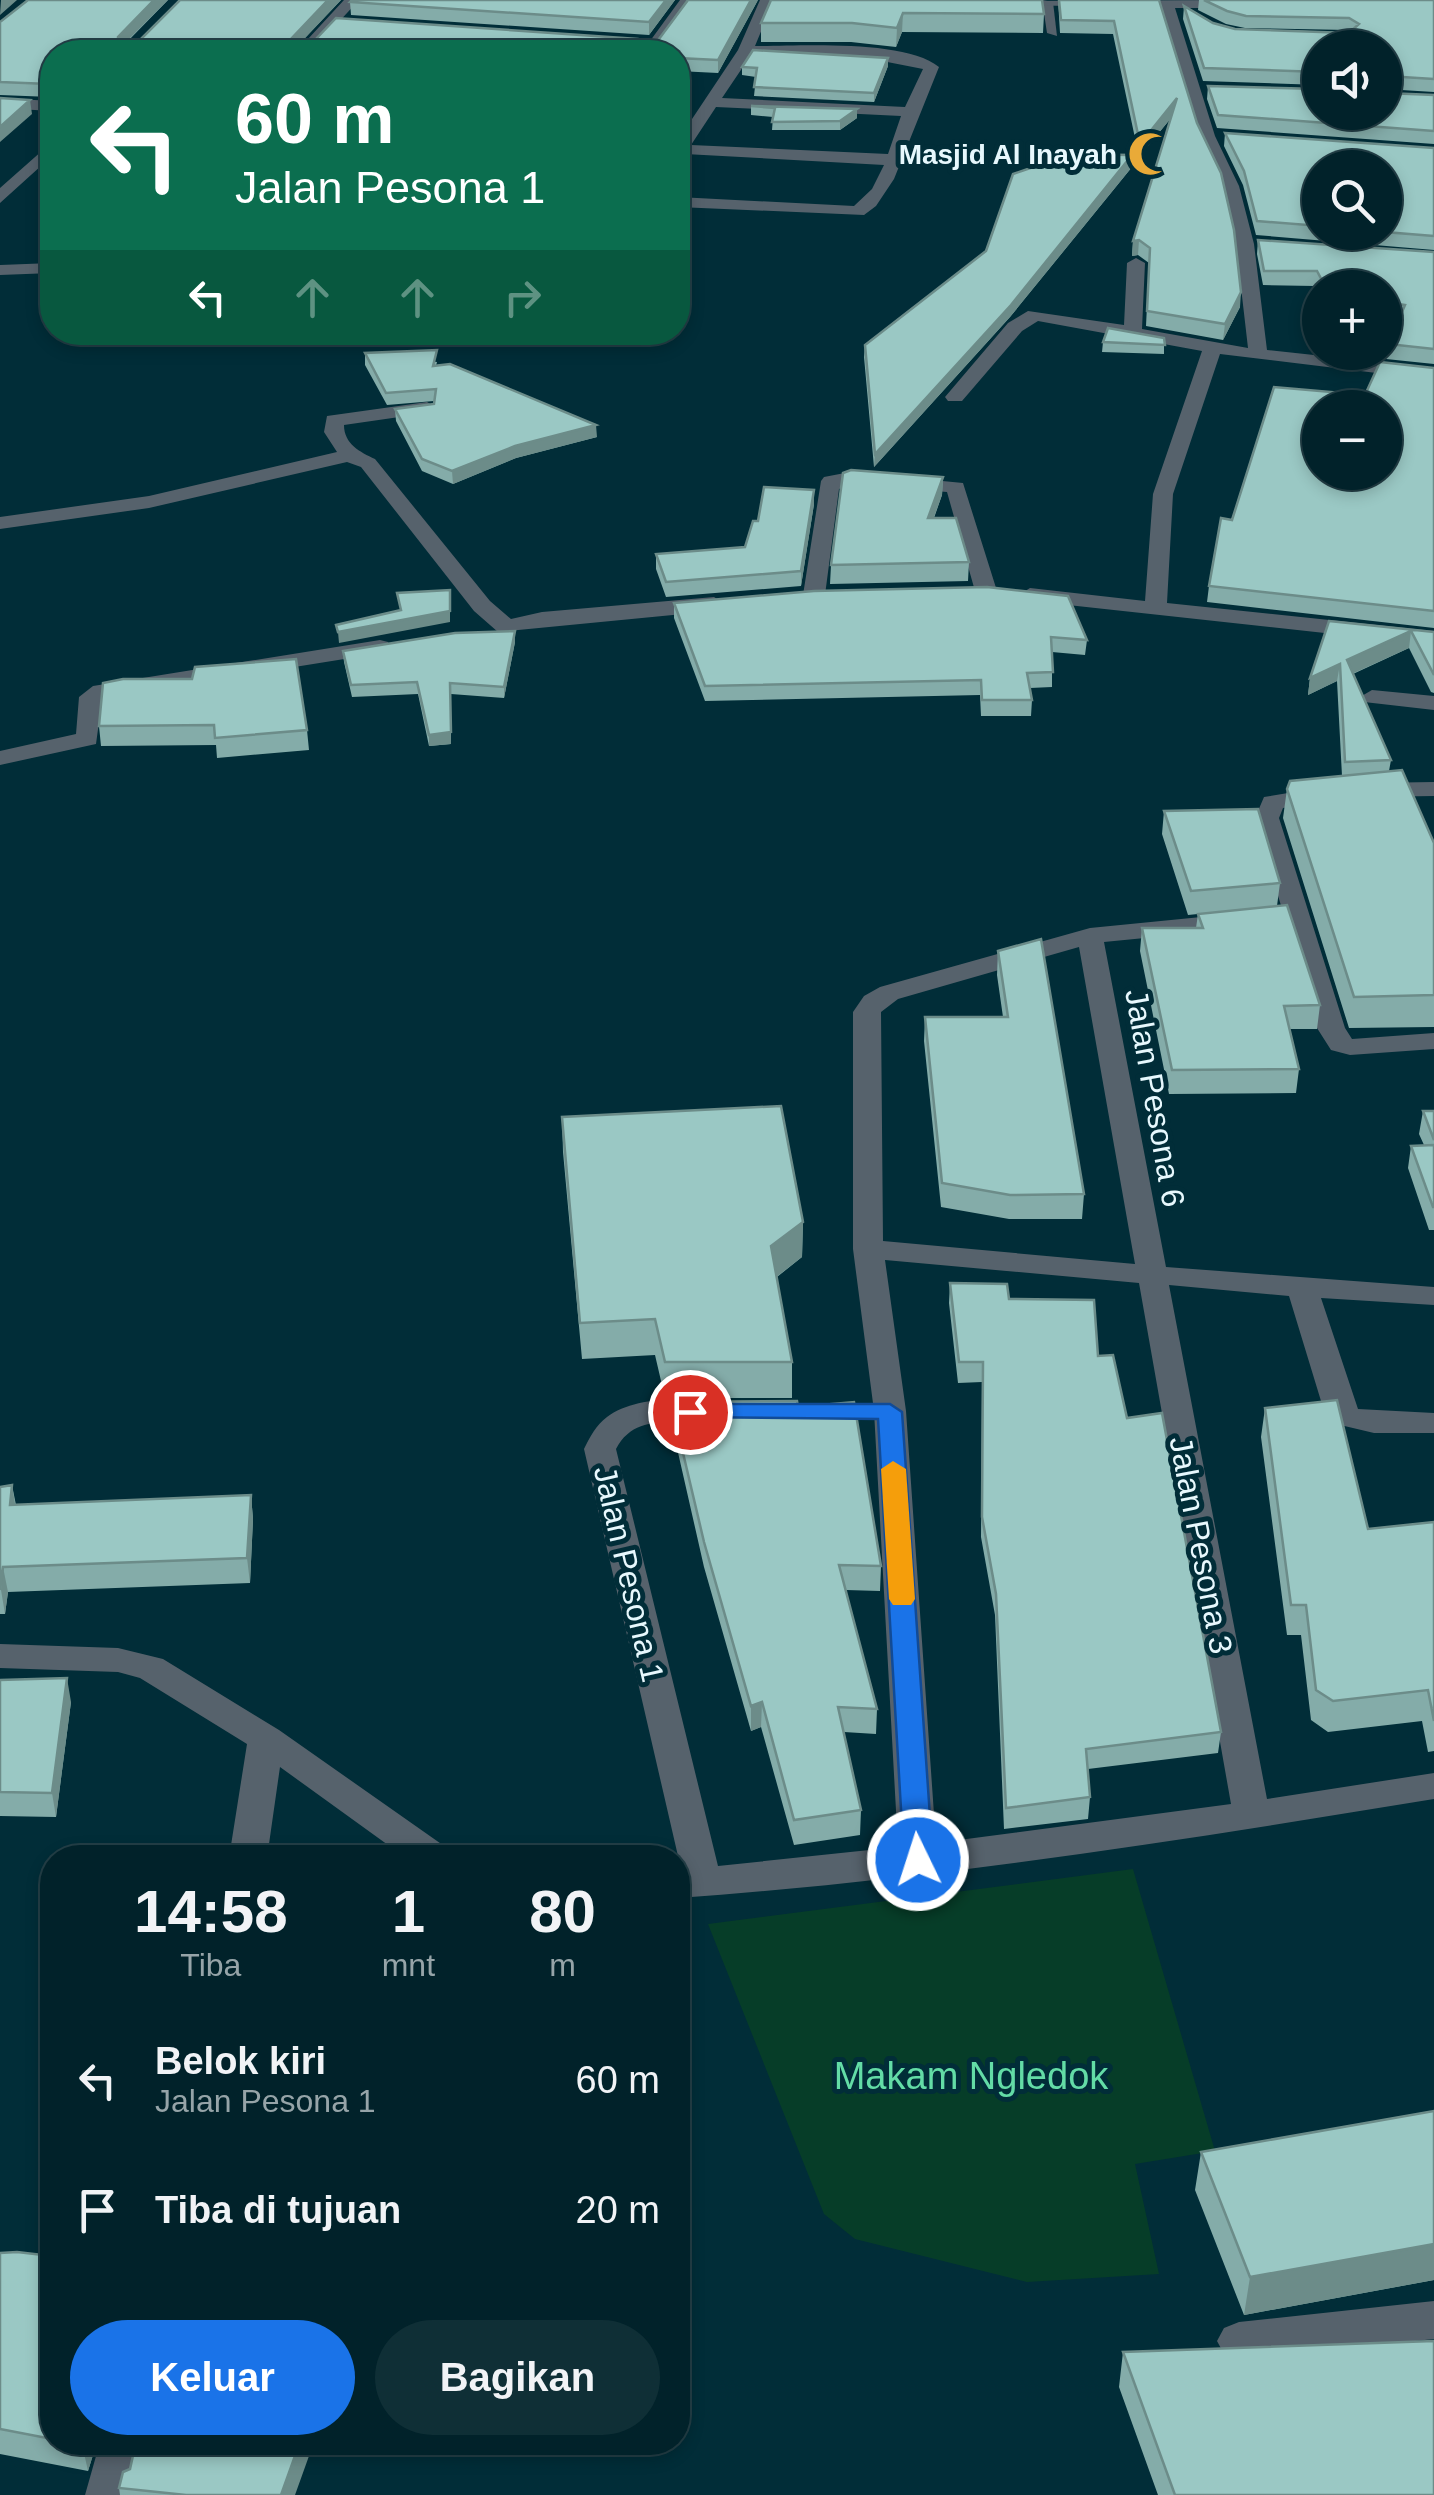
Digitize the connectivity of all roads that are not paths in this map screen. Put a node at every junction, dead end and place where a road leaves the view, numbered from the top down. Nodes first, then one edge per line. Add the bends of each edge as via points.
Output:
1 (352, 0) edge
2 (687, 0) edge
3 (766, 0) edge
4 (977, 1) edge
5 (1047, 2) edge
6 (1210, 2) edge
7 (1167, 4) junction
8 (1246, 4) edge
9 (332, 22) junction
10 (351, 24) edge
11 (1052, 33) dead end
12 (315, 40) edge
13 (651, 40) edge
14 (746, 50) junction
15 (712, 102) junction
16 (0, 103) edge
17 (40, 105) edge
18 (910, 112) junction
19 (690, 134) edge
20 (690, 151) edge
21 (40, 159) edge
22 (895, 160) junction
23 (0, 198) edge
24 (690, 203) edge
25 (1136, 264) edge
26 (40, 268) edge
27 (0, 270) edge
28 (1134, 331) junction
29 (1214, 345) junction
30 (1258, 354) junction
31 (1434, 374) edge
32 (955, 396) dead end
33 (427, 408) edge
34 (349, 455) junction
35 (0, 523) edge
36 (814, 595) edge
37 (741, 602) edge
38 (1156, 609) junction
39 (506, 627) junction
40 (467, 633) edge
41 (1434, 638) edge
42 (408, 642) edge
43 (1372, 697) dead end
44 (1434, 703) edge
45 (0, 758) edge
46 (1434, 790) edge
47 (1297, 916) junction
48 (1090, 936) junction
49 (1434, 1041) edge
50 (868, 1249) junction
51 (1150, 1272) junction
52 (1302, 1288) junction
53 (1434, 1296) edge
54 (750, 1412) edge
55 (850, 1412) edge
56 (890, 1412) junction
57 (1434, 1423) edge
58 (0, 1656) edge
59 (266, 1739) junction
60 (1434, 1786) edge
61 (1252, 1817) junction
62 (250, 1845) edge
63 (416, 1845) edge
64 (682, 1845) edge
65 (918, 1860) junction
66 (690, 1883) edge
67 (1434, 2320) edge
68 (1239, 2341) dead end
69 (119, 2455) edge
70 (108, 2495) edge

1 - 9 street
2 - 13 street
3 - 14 street
4 - 5 street
5 - 7 street
5 - 11 lane
6 - 7 street via 1188,12
6 - 8 street
7 - 30 street via 1254,244 1243,252
9 - 10 street
9 - 12 street
14 - 15 street
14 - 18 street via 927,62 930,76
15 - 18 street
15 - 19 street
16 - 17 street
18 - 22 street
20 - 22 street
21 - 23 street
22 - 24 street via 858,212
25 - 28 street
26 - 27 street
28 - 29 street
28 - 32 street via 1026,317
29 - 30 street
29 - 38 street via 1163,494
30 - 31 street
33 - 34 street via 334,420
34 - 35 street via 150,502
34 - 39 street via 368,463
36 - 38 street via 831,481 850,478 956,487 977,591
37 - 39 street
38 - 41 street
39 - 40 street
42 - 45 street via 101,691 91,697 88,739
43 - 44 street
46 - 47 street via 1360,790 1273,802 1267,818
47 - 48 street
47 - 49 street via 1330,1028 1341,1044
48 - 50 street via 889,992 874,1002 867,1012
48 - 51 street, Jalan Pesona 6
50 - 51 street
50 - 56 street
51 - 52 street
51 - 61 street, Jalan Pesona 3
52 - 53 street
52 - 57 street via 1348,1417
54 - 64 street, Jalan Pesona 1 via 636,1414 606,1430 600,1449
55 - 56 street
56 - 65 street
58 - 59 street via 118,1660 150,1668
59 - 62 street
59 - 63 street
60 - 61 street
61 - 65 street
65 - 66 street
67 - 68 street
69 - 70 street

